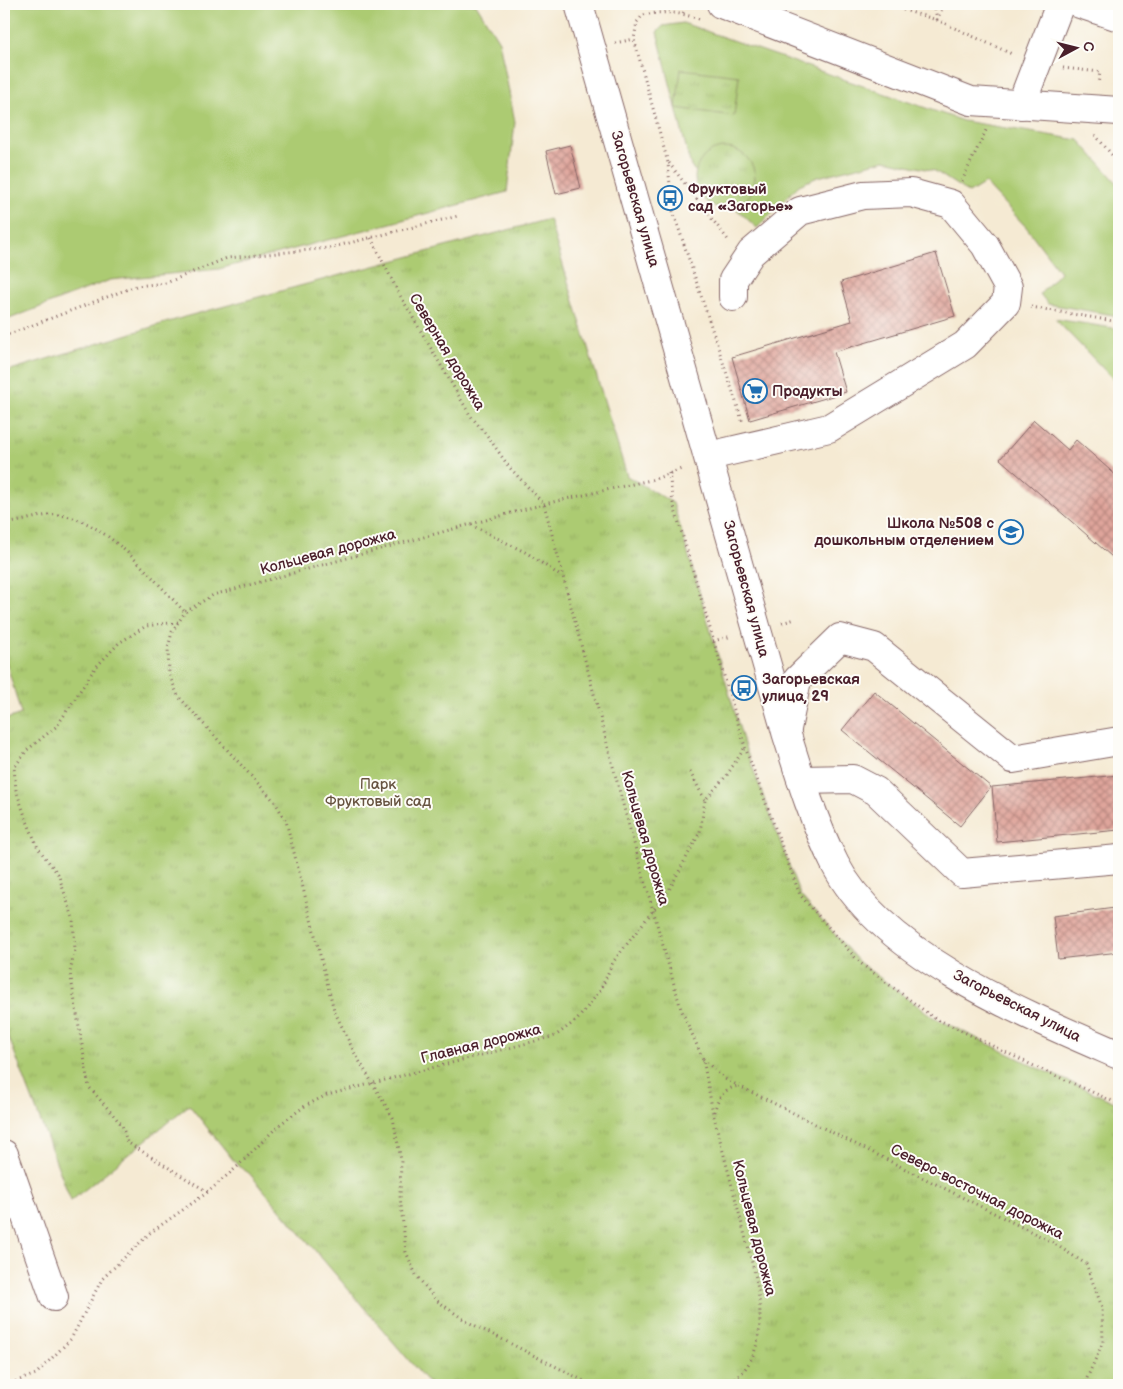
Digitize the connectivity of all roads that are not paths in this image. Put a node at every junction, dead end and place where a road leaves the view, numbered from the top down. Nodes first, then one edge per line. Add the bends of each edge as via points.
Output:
1 (579, 4) edge
2 (1060, 4) edge
3 (1080, 4) edge
4 (712, 12) edge
5 (1119, 16) edge
6 (1021, 105) junction
7 (1107, 110) edge
8 (733, 296) dead end
9 (709, 456) junction
10 (786, 732) junction
11 (1119, 741) edge
12 (801, 780) junction
13 (1119, 859) edge
14 (1119, 1055) edge
15 (4, 1154) edge
16 (54, 1297) dead end

1 - 9 street, Загорьевская улица
2 - 6 street
3 - 5 street
4 - 6 street via 971,102
6 - 7 street
8 - 9 street via 733,280 751,253 800,211 863,196 911,192 951,204 985,245 1008,287 1006,303 965,345 829,428
9 - 10 street, Загорьевская улица
10 - 11 street via 797,680 840,638 874,647 1013,760
10 - 12 street, Загорьевская улица
12 - 13 street via 853,779 876,790 962,873
12 - 14 street, Загорьевская улица via 835,865 859,899 899,938 963,982
15 - 16 street

